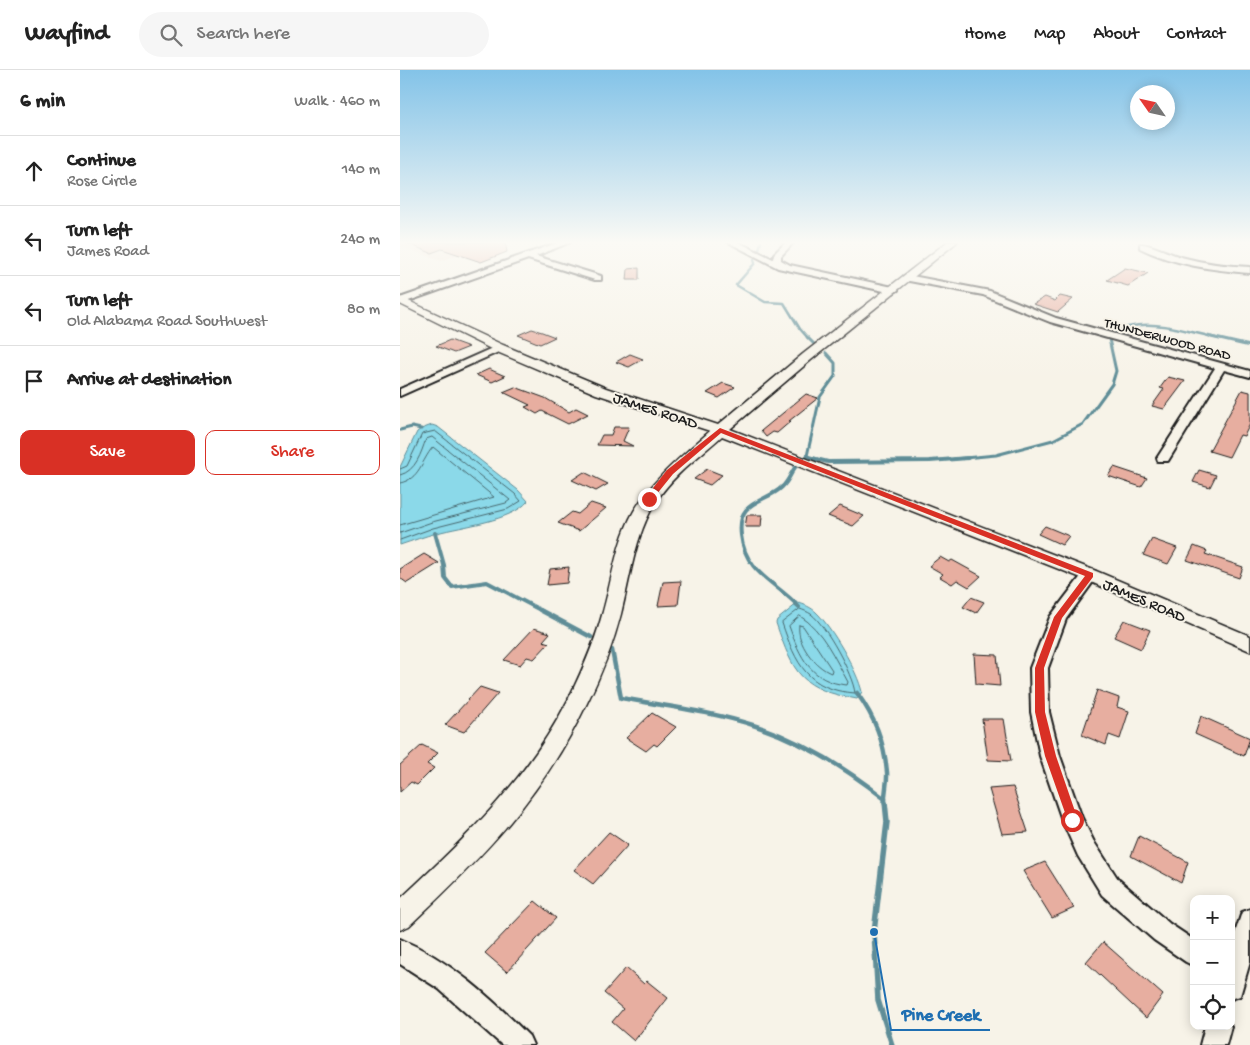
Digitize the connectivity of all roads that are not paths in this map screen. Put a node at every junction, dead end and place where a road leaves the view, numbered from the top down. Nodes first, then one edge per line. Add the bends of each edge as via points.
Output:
1 (436, 288) edge
2 (881, 288) edge
3 (896, 288) edge
4 (962, 288) edge
5 (893, 290) junction
6 (400, 300) edge
7 (499, 348) junction
8 (1221, 366) junction
9 (1250, 374) edge
10 (400, 393) edge
11 (720, 430) junction
12 (1163, 458) dead end
13 (1090, 575) junction
14 (1250, 644) edge
15 (400, 916) edge
16 (1250, 920) edge
17 (1190, 951) edge
18 (400, 952) edge
19 (1235, 970) edge
20 (1217, 1030) edge
21 (520, 1045) edge
22 (1213, 1045) edge

1 - 6 street
2 - 5 street
3 - 5 street
4 - 8 street, THUNDERWOOD ROAD via 1004,298 1052,320
5 - 11 street
6 - 7 street, JAMES ROAD
7 - 10 street
7 - 11 street, JAMES ROAD via 600,391
8 - 9 street, THUNDERWOOD ROAD
8 - 12 street
11 - 13 street, JAMES ROAD
11 - 15 street via 670,472 649,499 634,532 606,632 576,707 543,763 508,810 464,857
13 - 14 street, JAMES ROAD
13 - 17 street via 1058,617 1040,668 1040,712 1050,756 1086,849 1110,887 1162,932
16 - 19 street
18 - 21 street via 430,968 492,1016
20 - 22 street

